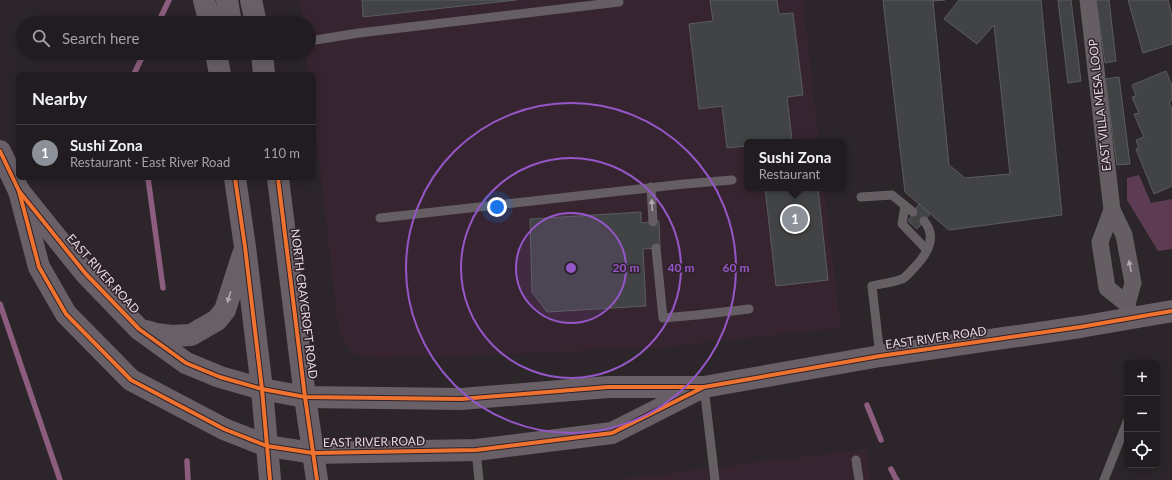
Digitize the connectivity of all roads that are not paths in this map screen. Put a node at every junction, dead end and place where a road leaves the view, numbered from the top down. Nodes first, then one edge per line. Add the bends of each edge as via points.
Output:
1 (204, 0) edge
2 (226, 0) edge
3 (251, 0) edge
4 (1088, 0) edge
5 (619, 2) dead end
6 (208, 16) edge
7 (229, 16) edge
8 (254, 16) edge
9 (316, 40) edge
10 (217, 60) edge
11 (263, 60) edge
12 (220, 72) edge
13 (264, 72) edge
14 (0, 151) edge
15 (235, 180) edge
16 (278, 180) edge
17 (732, 180) dead end
18 (650, 188) junction
19 (19, 191) junction
20 (861, 197) dead end
21 (905, 206) junction
22 (1112, 210) junction
23 (913, 212) dead end
24 (380, 218) dead end
25 (924, 221) dead end
26 (653, 222) dead end
27 (245, 247) junction
28 (656, 248) dead end
29 (927, 250) junction
30 (748, 309) dead end
31 (1128, 311) junction
32 (1172, 311) edge
33 (139, 329) junction
34 (880, 356) junction
35 (704, 387) junction
36 (262, 389) junction
37 (305, 397) junction
38 (1124, 430) edge
39 (268, 446) junction
40 (476, 450) junction
41 (314, 452) junction
42 (856, 460) dead end
43 (270, 480) edge
44 (317, 480) edge
45 (479, 480) edge
46 (715, 480) edge
47 (858, 480) edge
48 (1104, 480) edge

1 - 6 street
2 - 7 street
3 - 8 street
4 - 22 street, EAST VILLA MESA LOOP
5 - 9 lane
10 - 12 street
11 - 13 street
14 - 19 street, EAST RIVER ROAD
15 - 27 street
16 - 37 street, NORTH CRAYCROFT ROAD
17 - 18 lane
18 - 24 lane
26 -> 18 lane
19 - 33 street, EAST RIVER ROAD via 85,273
19 - 39 street, EAST RIVER ROAD via 39,267 66,314 131,380 224,429
20 - 21 lane via 892,195
21 - 23 lane
21 - 29 lane via 902,224
31 -> 22 street via 1134,284 1124,235
22 - 31 street via 1100,242 1107,288
25 - 29 lane via 930,236
27 -> 33 street via 225,310 217,320 191,335 172,336
27 - 36 street
28 - 30 lane via 663,318
29 - 34 lane via 922,260 903,278 872,286
31 - 32 street, EAST RIVER ROAD
31 - 34 street, EAST RIVER ROAD
33 - 36 street, EAST RIVER ROAD via 186,363 220,377
34 - 35 street, EAST RIVER ROAD
35 - 37 street, EAST RIVER ROAD via 608,387 461,399
35 - 40 street, EAST RIVER ROAD via 612,433
35 - 46 lane
36 - 37 street, EAST RIVER ROAD
36 - 39 street
37 - 41 street, NORTH CRAYCROFT ROAD
38 - 48 lane
39 - 41 street, EAST RIVER ROAD
39 - 43 street
40 - 41 street, EAST RIVER ROAD
40 - 45 lane
41 - 44 street, NORTH CRAYCROFT ROAD
42 - 47 lane

